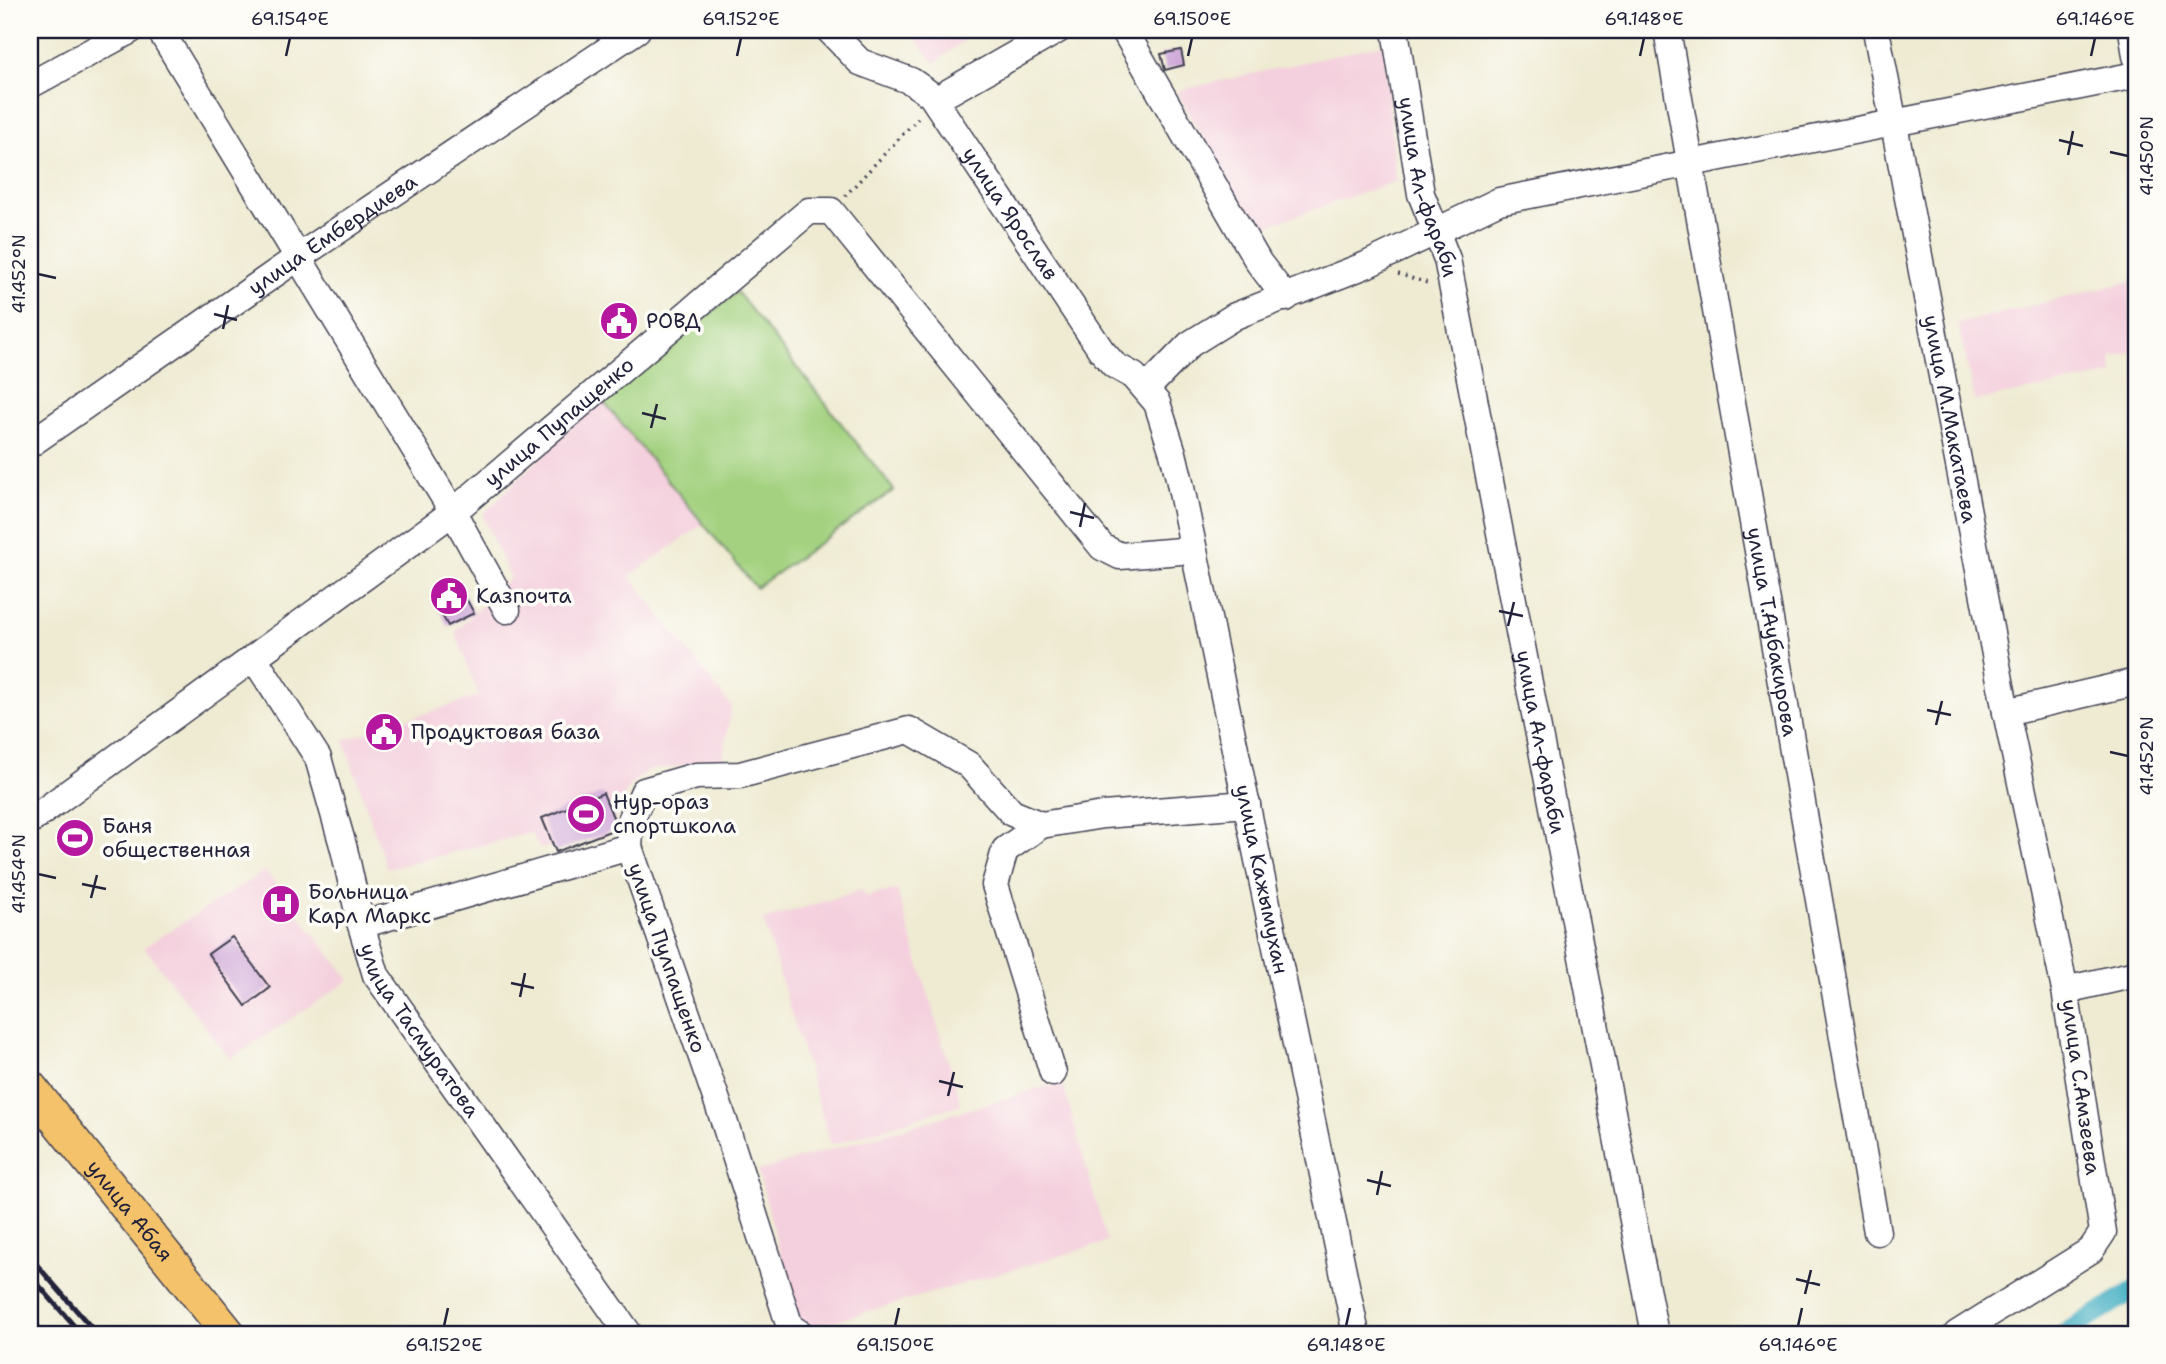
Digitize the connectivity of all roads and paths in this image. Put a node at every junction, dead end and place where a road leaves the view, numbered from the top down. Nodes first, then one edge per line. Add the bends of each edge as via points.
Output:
1 (131, 30) edge
2 (160, 30) edge
3 (637, 30) edge
4 (829, 30) edge
5 (1058, 30) edge
6 (1124, 30) edge
7 (1395, 30) edge
8 (1667, 30) edge
9 (1876, 30) edge
10 (2132, 30) edge
11 (2136, 56) edge
12 (2136, 75) edge
13 (30, 85) edge
14 (935, 100) junction
15 (1895, 123) junction
16 (1691, 162) junction
17 (831, 211) junction
18 (1437, 232) junction
19 (297, 258) junction
20 (1366, 265) junction
21 (1453, 290) junction
22 (1286, 298) junction
23 (1146, 389) junction
24 (1164, 427) joint
25 (30, 444) edge
26 (453, 512) junction
27 (1193, 550) junction
28 (507, 610) dead end
29 (254, 658) junction
30 (2136, 682) edge
31 (2006, 712) junction
32 (1247, 804) junction
33 (30, 821) edge
34 (1041, 825) junction
35 (629, 847) junction
36 (361, 925) junction
37 (2136, 974) edge
38 (2065, 990) junction
39 (1053, 1073) dead end
40 (30, 1087) edge
41 (1877, 1232) dead end
42 (229, 1334) edge
43 (629, 1334) edge
44 (801, 1334) edge
45 (1356, 1334) edge
46 (1655, 1334) edge
47 (1957, 1334) edge

1 - 13 street
2 - 19 street
3 - 19 street, улица Ембердиева
4 - 14 street, улица Ярослав via 860,62 911,81
5 - 14 street
6 - 22 street via 1259,263
7 - 18 street, улица Ал-фараби via 1422,194
8 - 16 street, улица Т.Аубакирова
9 - 15 street, улица М.Макатаева
10 - 11 street
12 - 15 street
14 - 17 path
14 - 23 street, улица Ярослав via 1101,351
15 - 16 street
15 - 31 street, улица М.Макатаева
16 - 18 street via 1499,201
16 - 41 street, улица Т.Аубакирова
17 - 26 street, улица Пупащенко via 809,211
17 - 27 street via 1102,547 1120,556
18 - 20 street
18 - 21 street, улица Ал-фараби
19 - 25 street, улица Ембердиева
19 - 26 street
20 - 21 path
20 - 22 street
21 - 46 street, улица Ал-фараби
22 - 23 street via 1235,316 1190,344
23 - 24 street, улица Ярослав via 1157,403
24 - 27 street, улица Кажымухан
26 - 28 street
26 - 29 street, улица Пупащенко
27 - 32 street, улица Кажымухан
29 - 33 street, улица Пупащенко
29 - 36 street, улица Тасмуратова via 318,758
30 - 31 street
31 - 38 street, улица М.Макатаева
32 - 34 street via 1103,815
32 - 45 street, улица Кажымухан
34 - 35 street, улица Пулпащенко via 1012,813 969,765 909,730 740,775 696,776 644,791 631,820
34 - 39 street via 1005,850 995,885
35 - 36 street
35 - 44 street, улица Пулпащенко via 790,1327
36 - 43 street, улица Тасмуратова via 376,975
37 - 38 street, улица С.Амзеева
38 - 47 street, улица С.Амзеева via 2103,1232 2091,1250
40 - 42 main road, улица Абая

